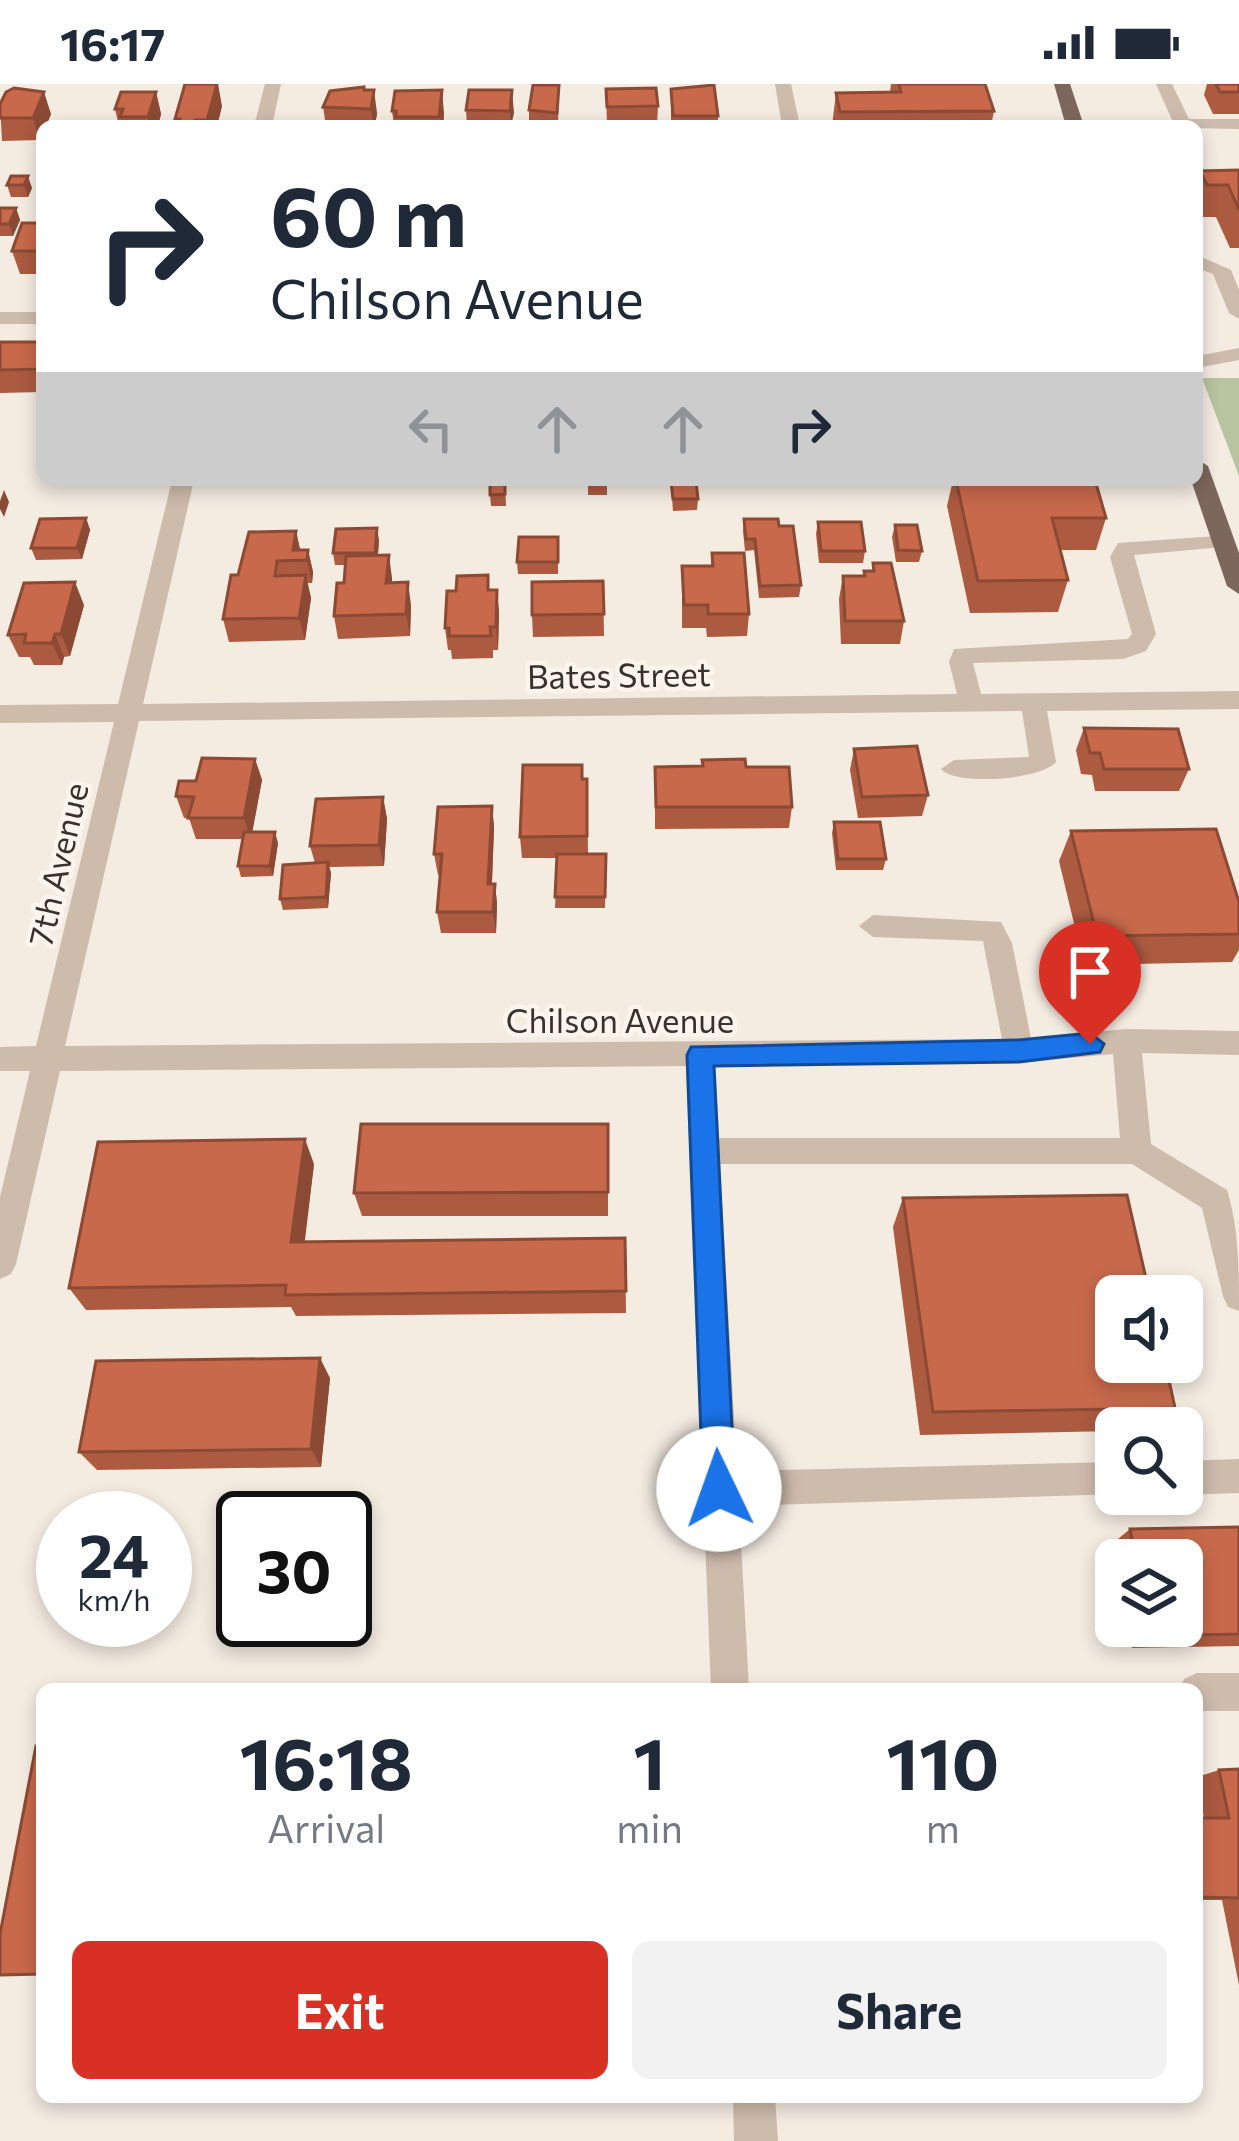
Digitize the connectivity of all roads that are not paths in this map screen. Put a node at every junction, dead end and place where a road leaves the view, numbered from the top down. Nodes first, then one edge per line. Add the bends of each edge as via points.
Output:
1 (273, 84) edge
2 (784, 84) edge
3 (1062, 84) edge
4 (1164, 84) edge
5 (264, 120) edge
6 (790, 120) edge
7 (1074, 120) edge
8 (1181, 120) edge
9 (1239, 124) edge
10 (1203, 125) edge
11 (1203, 263) edge
12 (1239, 313) edge
13 (0, 318) edge
14 (36, 318) edge
15 (1239, 354) edge
16 (1203, 361) edge
17 (1203, 483) edge
18 (182, 486) edge
19 (1223, 540) junction
20 (1239, 586) edge
21 (1239, 700) edge
22 (970, 703) junction
23 (1033, 703) junction
24 (130, 712) junction
25 (0, 714) edge
26 (954, 769) dead end
27 (873, 926) dead end
28 (1126, 1041) junction
29 (1239, 1042) edge
30 (1019, 1051) junction
31 (700, 1055) junction
32 (48, 1058) junction
33 (0, 1059) edge
34 (704, 1151) junction
35 (1136, 1151) junction
36 (0, 1264) edge
37 (1239, 1296) edge
38 (1239, 1476) edge
39 (1203, 1477) edge
40 (1095, 1480) edge
41 (719, 1489) junction
42 (730, 1683) edge
43 (1203, 1692) edge
44 (1239, 1692) edge
45 (754, 2103) edge
46 (756, 2141) edge

1 - 5 street
2 - 6 street
3 - 7 main road
4 - 8 street
9 - 10 street
11 - 12 street via 1221,270
13 - 14 street
15 - 16 street
17 - 19 main road
18 - 24 street, 7th Avenue
19 - 20 main road
19 - 22 street via 1126,548 1120,557 1144,634 1137,645 963,655
21 - 23 street, Bates Street
22 - 23 street, Bates Street
22 - 24 street, Bates Street
23 - 26 street via 1042,762
24 - 25 street, Bates Street
24 - 32 street, 7th Avenue
27 - 30 street via 991,930
28 - 29 street, Chilson Avenue
28 - 30 street, Chilson Avenue
28 - 35 street
30 - 31 street, Chilson Avenue
31 - 32 street, Chilson Avenue
31 - 34 street
32 - 33 street, Chilson Avenue
32 - 36 street, 7th Avenue
34 - 35 street
34 - 41 street
35 - 37 street via 1216,1200
38 - 39 street
40 - 41 street
41 - 42 street
43 - 44 street
45 - 46 street

